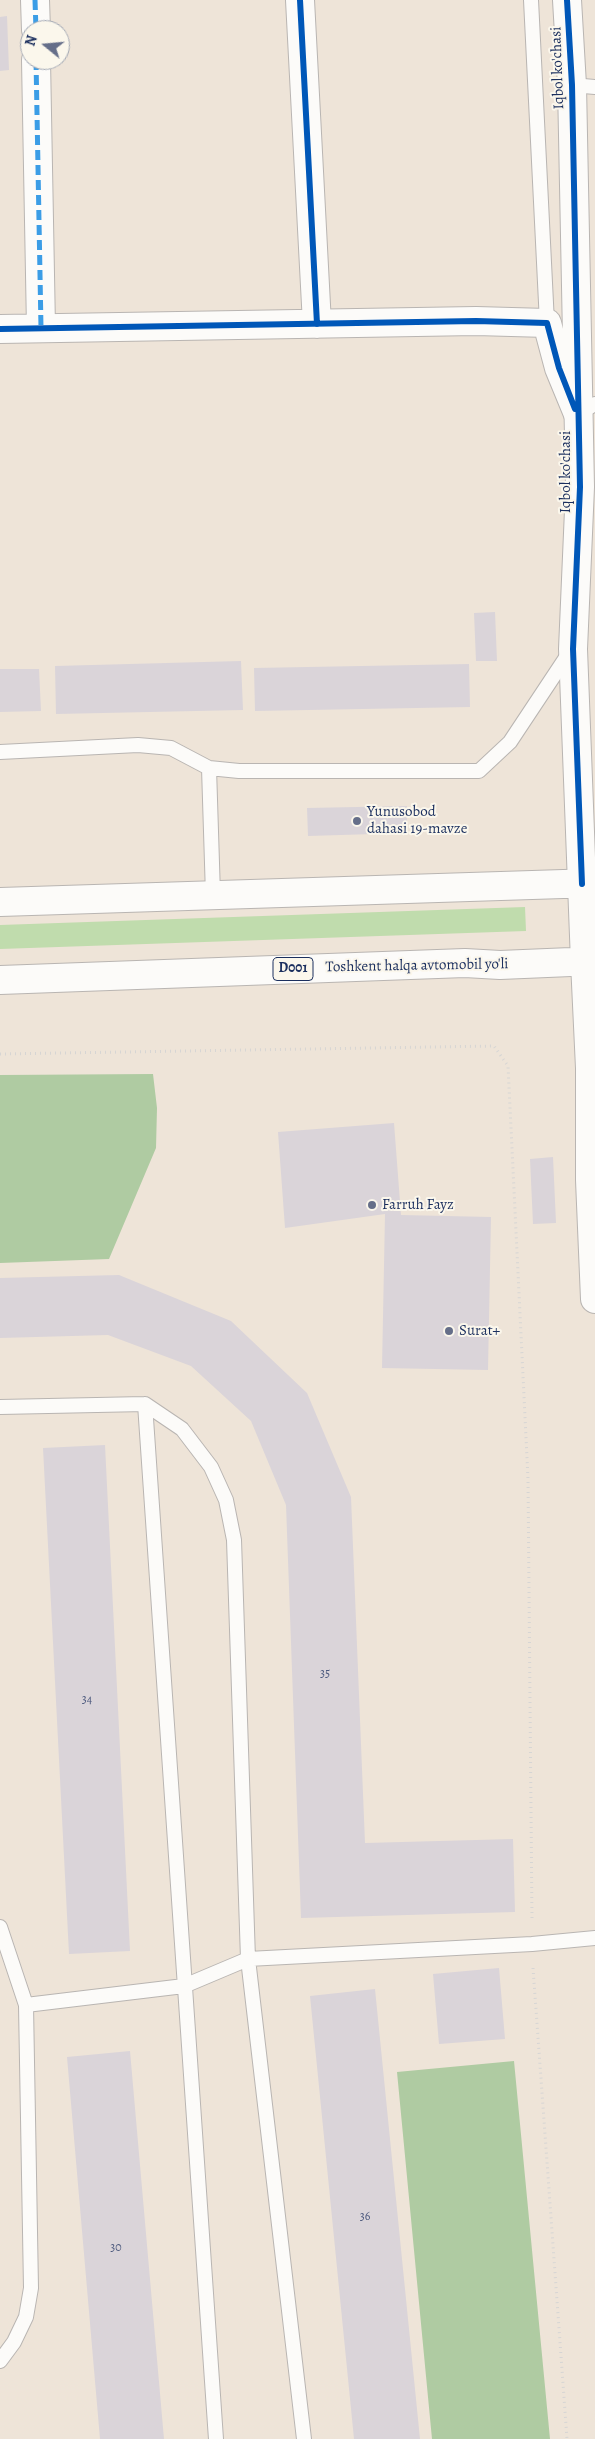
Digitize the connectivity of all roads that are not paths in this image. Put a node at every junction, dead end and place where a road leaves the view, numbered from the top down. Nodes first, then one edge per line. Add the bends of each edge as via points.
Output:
1 (35, 0) edge
2 (300, 0) edge
3 (531, 0) edge
4 (567, 0) edge
5 (36, 20) edge
6 (36, 70) edge
7 (583, 86) edge
8 (547, 323) junction
9 (317, 324) junction
10 (40, 328) junction
11 (0, 329) edge
12 (586, 409) edge
13 (580, 487) junction
14 (595, 542) edge
15 (572, 649) junction
16 (0, 752) edge
17 (209, 768) junction
18 (589, 884) edge
19 (213, 895) junction
20 (0, 902) edge
21 (590, 962) edge
22 (0, 980) edge
23 (592, 1177) edge
24 (595, 1299) edge
25 (145, 1404) junction
26 (0, 1407) edge
27 (0, 1927) edge
28 (595, 1938) edge
29 (248, 1958) junction
30 (184, 1986) junction
31 (26, 2005) junction
32 (0, 2361) edge
33 (216, 2439) edge
34 (304, 2439) edge

1 - 5 main road
2 - 9 main road
3 - 8 lane
4 - 7 main road, Iqbol ko'chasi
6 - 10 main road
7 - 12 main road, Iqbol ko'chasi
8 - 9 main road
8 - 12 main road via 559,368
9 - 10 main road
10 - 11 main road
12 - 13 main road, Iqbol ko'chasi
13 - 14 main road, Iqbol ko'chasi
13 - 15 main road, Iqbol ko'chasi
15 - 17 lane via 510,742 479,771 248,771
15 - 18 main road, Iqbol ko'chasi
16 - 17 lane via 138,745 171,748
17 - 19 lane
18 - 19 main road
18 - 21 main road, Iqbol ko'chasi
19 - 20 main road
21 - 22 main road, Toshkent halqa avtomobil yo'li / D001 via 464,963
21 - 23 main road, Iqbol ko'chasi
23 - 24 main road, Iqbol ko'chasi
25 - 26 lane
25 - 29 lane via 182,1428 197,1446 211,1467 231,1520
25 - 30 lane
27 - 31 lane
28 - 29 lane
29 - 30 lane
29 - 34 lane
30 - 31 lane
30 - 33 lane
31 - 32 lane via 31,2288 26,2317

